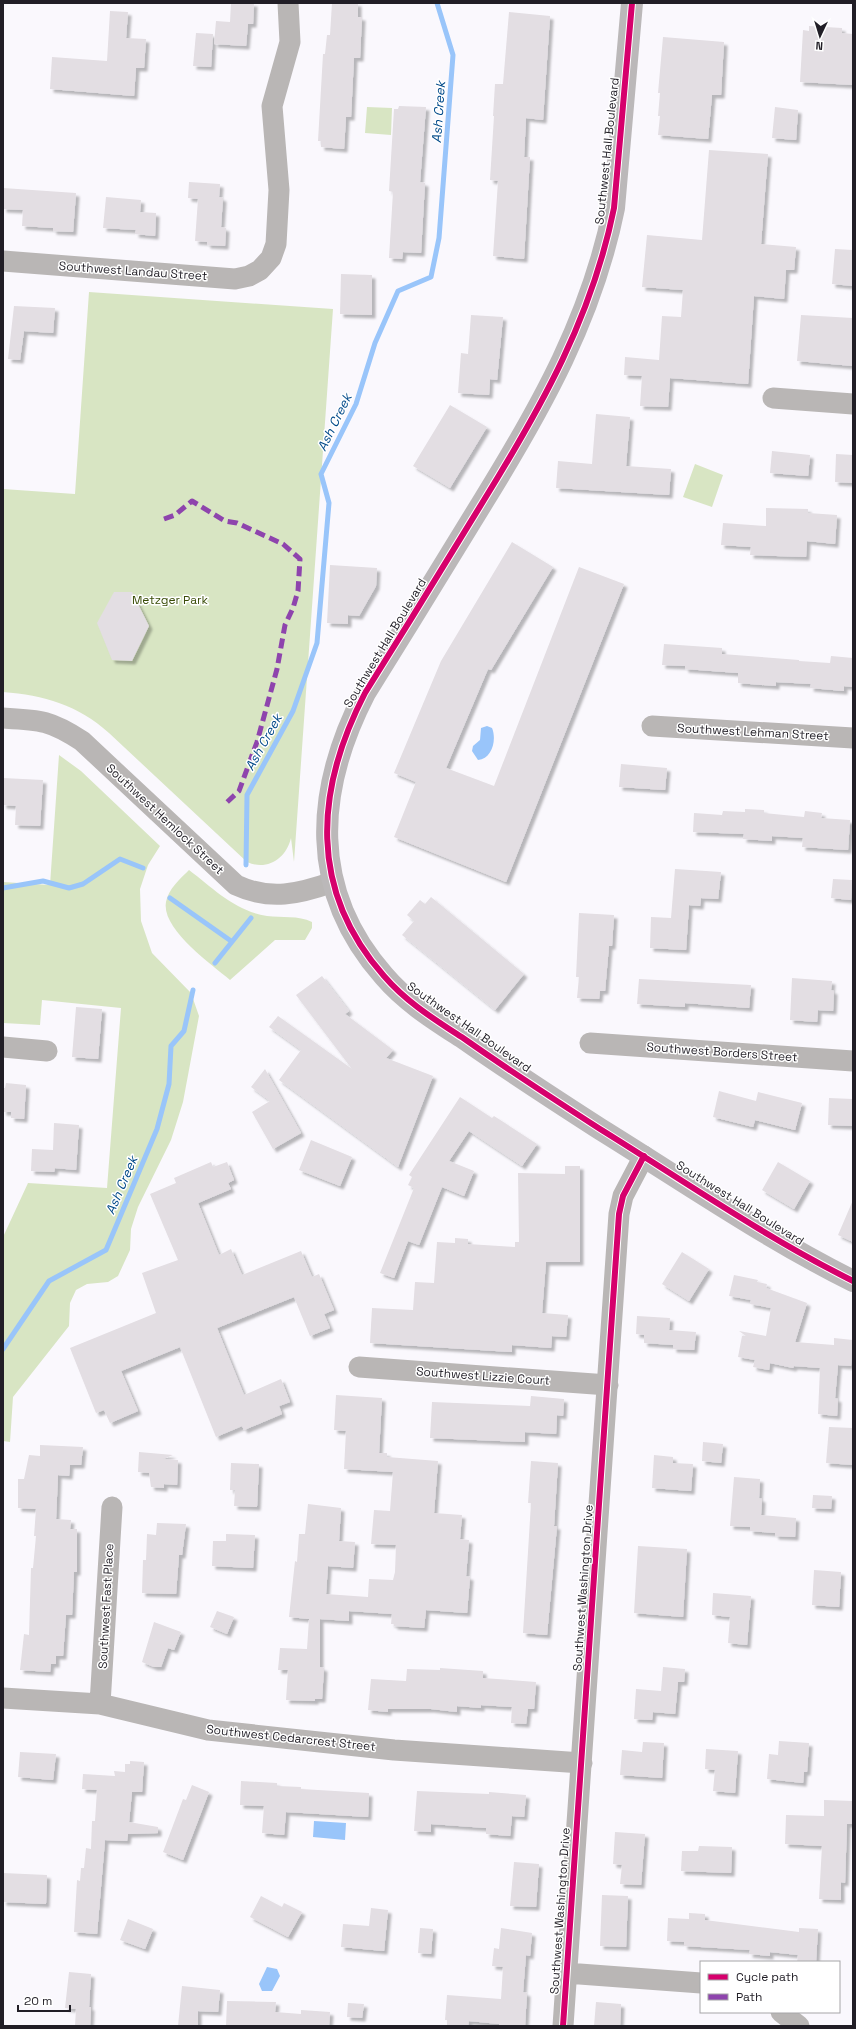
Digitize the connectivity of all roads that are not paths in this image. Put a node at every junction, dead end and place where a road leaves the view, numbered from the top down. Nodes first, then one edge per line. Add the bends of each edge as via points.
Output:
1 (288, 3) edge
2 (632, 3) edge
3 (3, 261) edge
4 (773, 398) dead end
5 (853, 404) edge
6 (3, 718) edge
7 (652, 726) dead end
8 (853, 738) edge
9 (333, 882) junction
10 (590, 1042) dead end
11 (3, 1047) edge
12 (47, 1051) dead end
13 (853, 1062) edge
14 (644, 1156) junction
15 (853, 1281) edge
16 (358, 1367) dead end
17 (608, 1385) junction
18 (112, 1507) dead end
19 (3, 1698) edge
20 (100, 1704) junction
21 (582, 1763) junction
22 (566, 1973) junction
23 (700, 1983) edge
24 (782, 2013) edge
25 (563, 2026) edge
26 (799, 2026) edge

1 - 3 street, Southwest Landau Street via 290,42 272,106 279,190 276,244 271,258 260,270 235,279
2 - 9 main road, Southwest Hall Boulevard via 614,208 608,241 591,296 565,356 514,452 365,693 352,720 338,757 329,798 327,852
4 - 5 street
6 - 9 street, Southwest Hemlock Street via 41,720 60,727 82,741 236,885 249,891 280,894 305,892
7 - 8 street, Southwest Lehman Street
9 - 14 main road, Southwest Hall Boulevard via 346,920 355,937 370,959 401,994 525,1081
10 - 13 street, Southwest Borders Street
11 - 12 street
14 - 15 main road, Southwest Hall Boulevard via 765,1234
14 - 17 street, Southwest Washington Drive via 623,1196 619,1214
16 - 17 street, Southwest Lizzie Court
17 - 21 street, Southwest Washington Drive
18 - 20 street, Southwest Fast Place
19 - 20 street, Southwest Cedarcrest Street
20 - 21 street, Southwest Cedarcrest Street via 208,1730 394,1750
21 - 22 street, Southwest Washington Drive
22 - 23 street
22 - 25 street, Southwest Washington Drive
24 - 26 street

